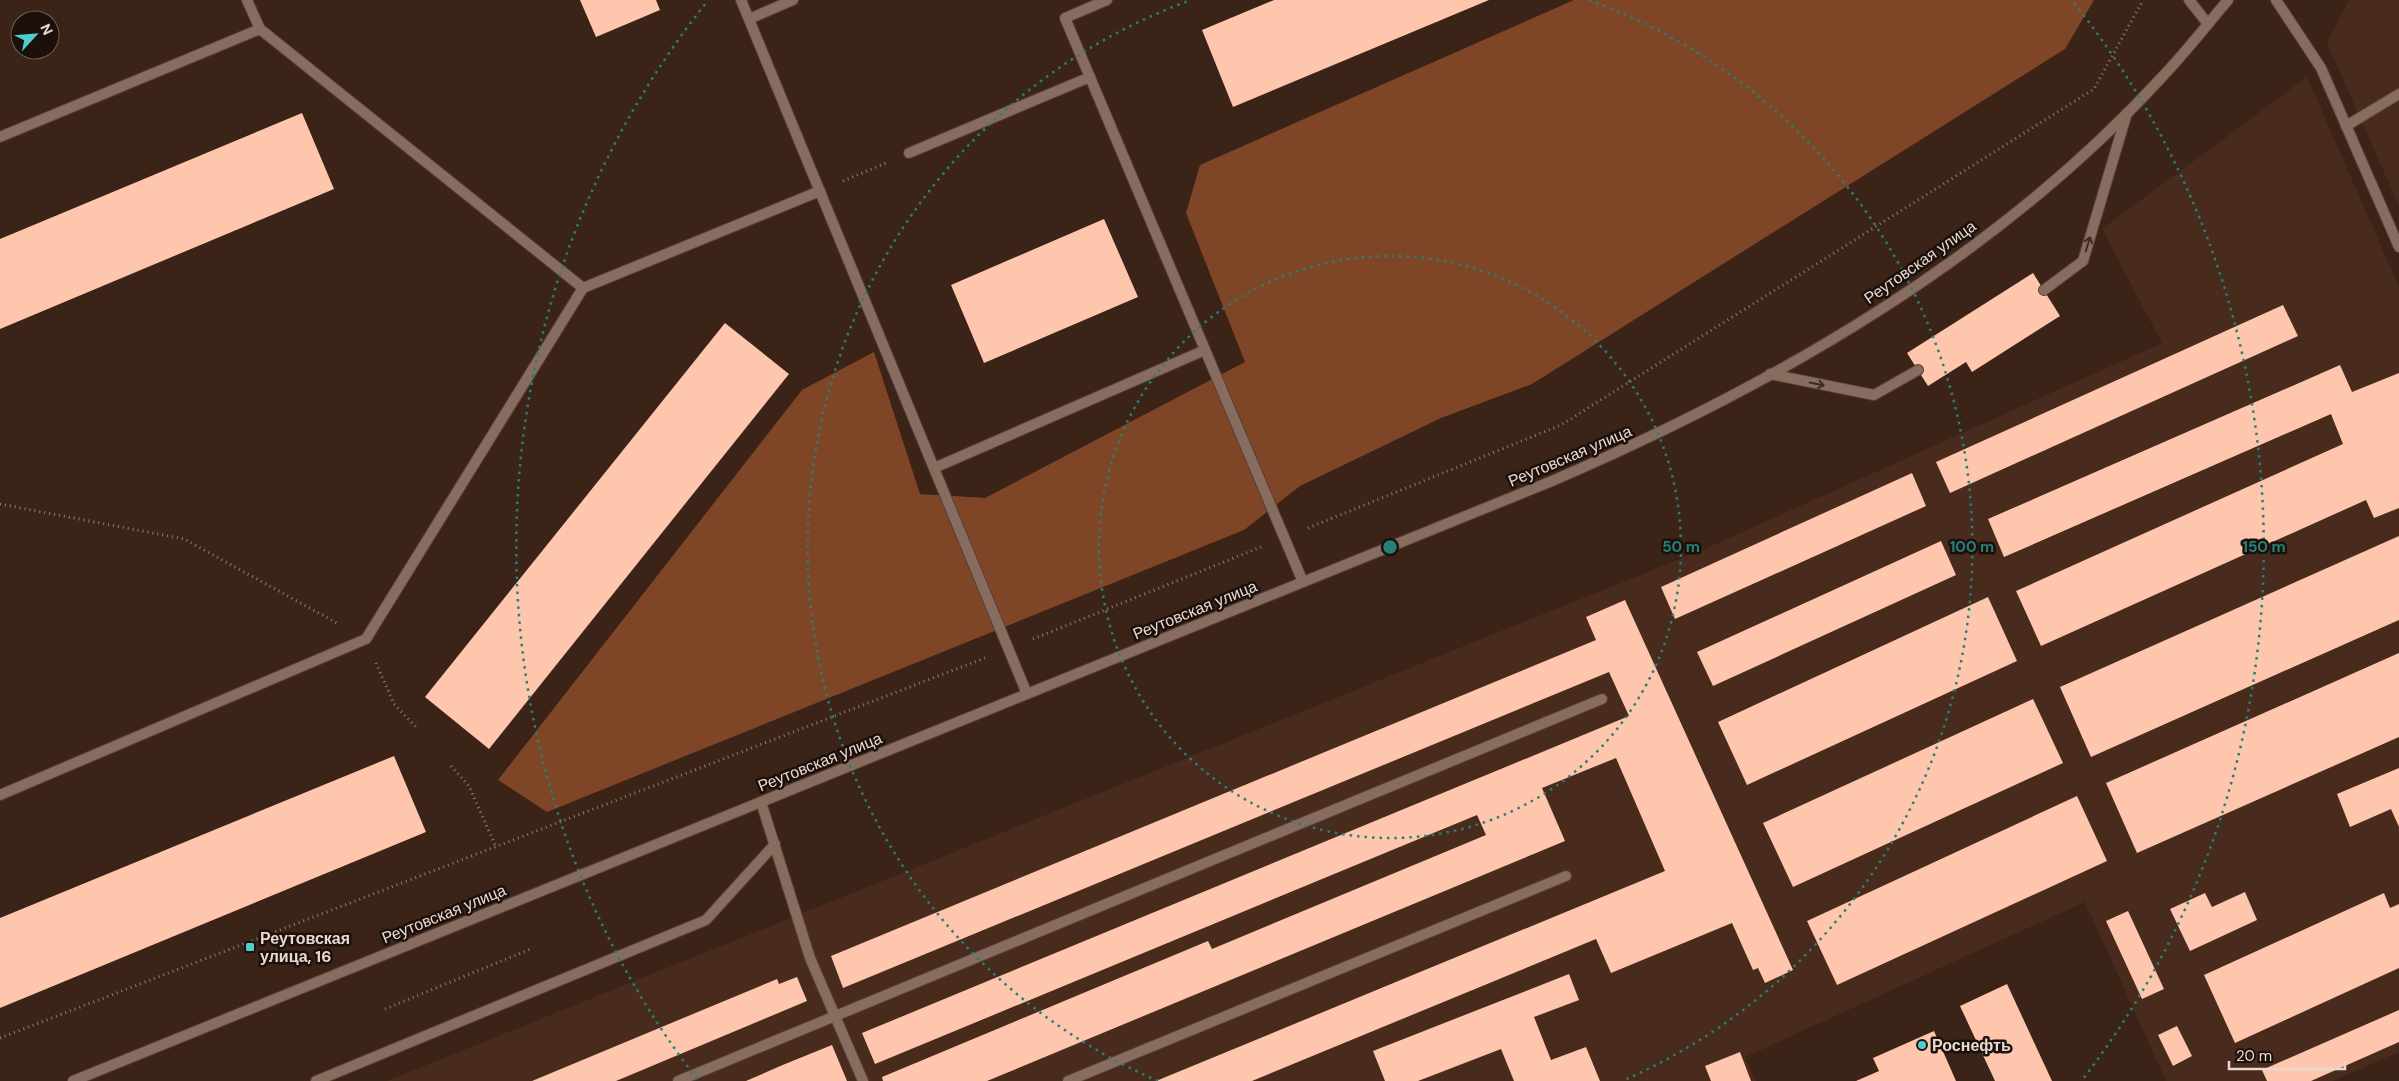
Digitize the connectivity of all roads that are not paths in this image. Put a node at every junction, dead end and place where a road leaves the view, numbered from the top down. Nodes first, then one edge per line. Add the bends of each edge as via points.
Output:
1 (247, 0) edge
2 (741, 0) edge
3 (793, 0) edge
4 (1107, 0) edge
5 (2189, 0) edge
6 (2228, 0) edge
7 (2276, 0) edge
8 (749, 19) junction
9 (2208, 24) junction
10 (260, 29) junction
11 (1090, 77) junction
12 (2399, 94) edge
13 (2127, 113) junction
14 (2346, 126) junction
15 (0, 137) edge
16 (909, 153) road end
17 (820, 191) junction
18 (2399, 247) edge
19 (583, 288) junction
20 (2044, 290) dead end
21 (1205, 350) junction
22 (1918, 370) dead end
23 (1770, 374) junction
24 (934, 468) junction
25 (1303, 582) junction
26 (1027, 694) junction
27 (1602, 699) dead end
28 (0, 795) edge
29 (761, 802) junction
30 (775, 844) junction
31 (1566, 876) dead end
32 (836, 1015) junction
33 (73, 1081) edge
34 (316, 1081) edge
35 (678, 1081) edge
36 (864, 1081) edge
37 (1068, 1081) edge

1 - 10 street
2 - 8 street
3 - 8 street
4 - 11 street via 1065,18
5 - 9 street
6 - 9 street, Реутовская улица
7 - 14 street via 2321,68
8 - 17 street
9 - 13 street, Реутовская улица
10 - 15 street
10 - 19 street
11 - 16 street
11 - 21 street
12 - 14 street
20 -> 13 street via 2083,261
13 - 23 street, Реутовская улица via 2063,173 1951,262 1888,304
14 - 18 street
17 - 19 street
17 - 24 street
19 - 28 street via 366,639
21 - 24 street
21 - 25 street
23 -> 22 street via 1874,395
23 - 25 street, Реутовская улица via 1619,452
24 - 26 street
25 - 26 street, Реутовская улица
26 - 29 street, Реутовская улица
27 - 32 street
29 - 30 street
29 - 33 street, Реутовская улица
30 - 32 street via 810,958
30 - 34 street via 706,920
31 - 37 street
32 - 35 street
32 - 36 street

